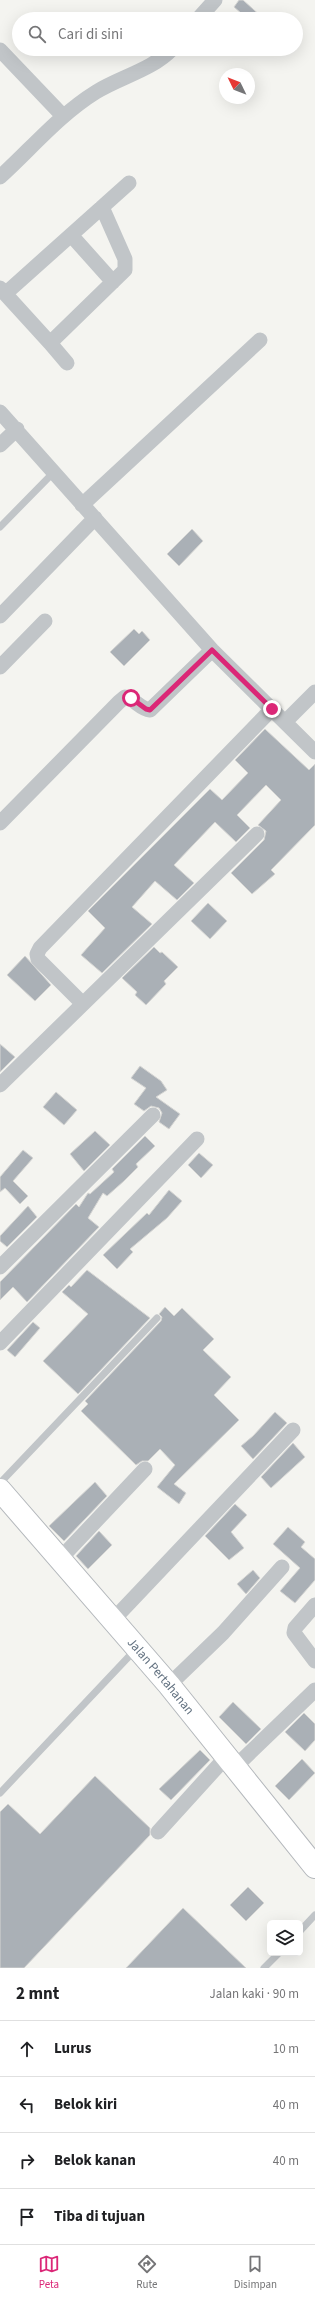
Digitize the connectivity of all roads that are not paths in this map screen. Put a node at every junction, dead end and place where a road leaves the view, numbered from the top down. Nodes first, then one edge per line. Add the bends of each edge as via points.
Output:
1 (215, 0) edge
2 (204, 12) edge
3 (0, 50) edge
4 (164, 56) edge
5 (63, 116) junction
6 (0, 176) edge
7 (129, 183) dead end
8 (102, 207) junction
9 (71, 235) junction
10 (113, 282) junction
11 (3, 291) edge
12 (260, 340) dead end
13 (50, 343) junction
14 (67, 363) dead end
15 (0, 412) edge
16 (17, 429) junction
17 (0, 445) edge
18 (53, 473) junction
19 (82, 505) junction
20 (94, 518) junction
21 (0, 526) edge
22 (0, 616) edge
23 (45, 621) dead end
24 (212, 650) junction
25 (0, 668) edge
26 (315, 692) edge
27 (272, 709) junction
28 (285, 722) junction
29 (315, 752) edge
30 (0, 822) edge
31 (257, 834) dead end
32 (82, 1003) junction
33 (0, 1085) edge
34 (152, 1115) dead end
35 (198, 1139) dead end
36 (0, 1267) edge
37 (157, 1318) dead end
38 (0, 1343) edge
39 (293, 1430) dead end
40 (145, 1469) dead end
41 (0, 1483) edge
42 (0, 1490) edge
43 (59, 1560) junction
44 (282, 1567) dead end
45 (315, 1605) edge
46 (112, 1621) junction
47 (136, 1648) junction
48 (315, 1661) edge
49 (169, 1685) junction
50 (315, 1690) edge
51 (231, 1762) junction
52 (0, 1793) edge
53 (158, 1832) dead end
54 (315, 1867) edge
55 (315, 1915) edge
56 (303, 1928) edge
57 (276, 1956) edge
58 (264, 1968) edge

1 - 2 street
3 - 5 street
4 - 5 street via 96,92
5 - 6 street
7 - 8 street
8 - 9 street
8 - 10 street via 126,264 123,272
9 - 10 street
9 - 11 street
10 - 13 street
11 - 13 street
12 - 19 street
13 - 14 street
15 - 16 street
16 - 17 street
16 - 18 street
18 - 19 street
18 - 21 lane
19 - 20 street
20 - 22 street
20 - 24 street
23 - 25 street
24 - 27 street
24 - 30 street via 150,710 131,698 119,702
26 - 28 street
27 - 28 street
27 - 32 street via 40,948 38,958
28 - 29 street
31 - 32 street
32 - 33 street
34 - 36 street
35 - 38 street
37 - 41 lane
39 - 46 street
40 - 43 street
42 - 43 main road, Jalan Pertahanan
43 - 46 main road, Jalan Pertahanan
44 - 49 street via 223,1633
45 - 48 street via 295,1628 294,1633
46 - 47 main road, Jalan Pertahanan
47 - 49 main road, Jalan Pertahanan
47 - 52 lane
49 - 51 main road, Jalan Pertahanan
50 - 51 street
51 - 53 street
51 - 54 main road, Jalan Pertahanan
55 - 56 lane
57 - 58 lane

